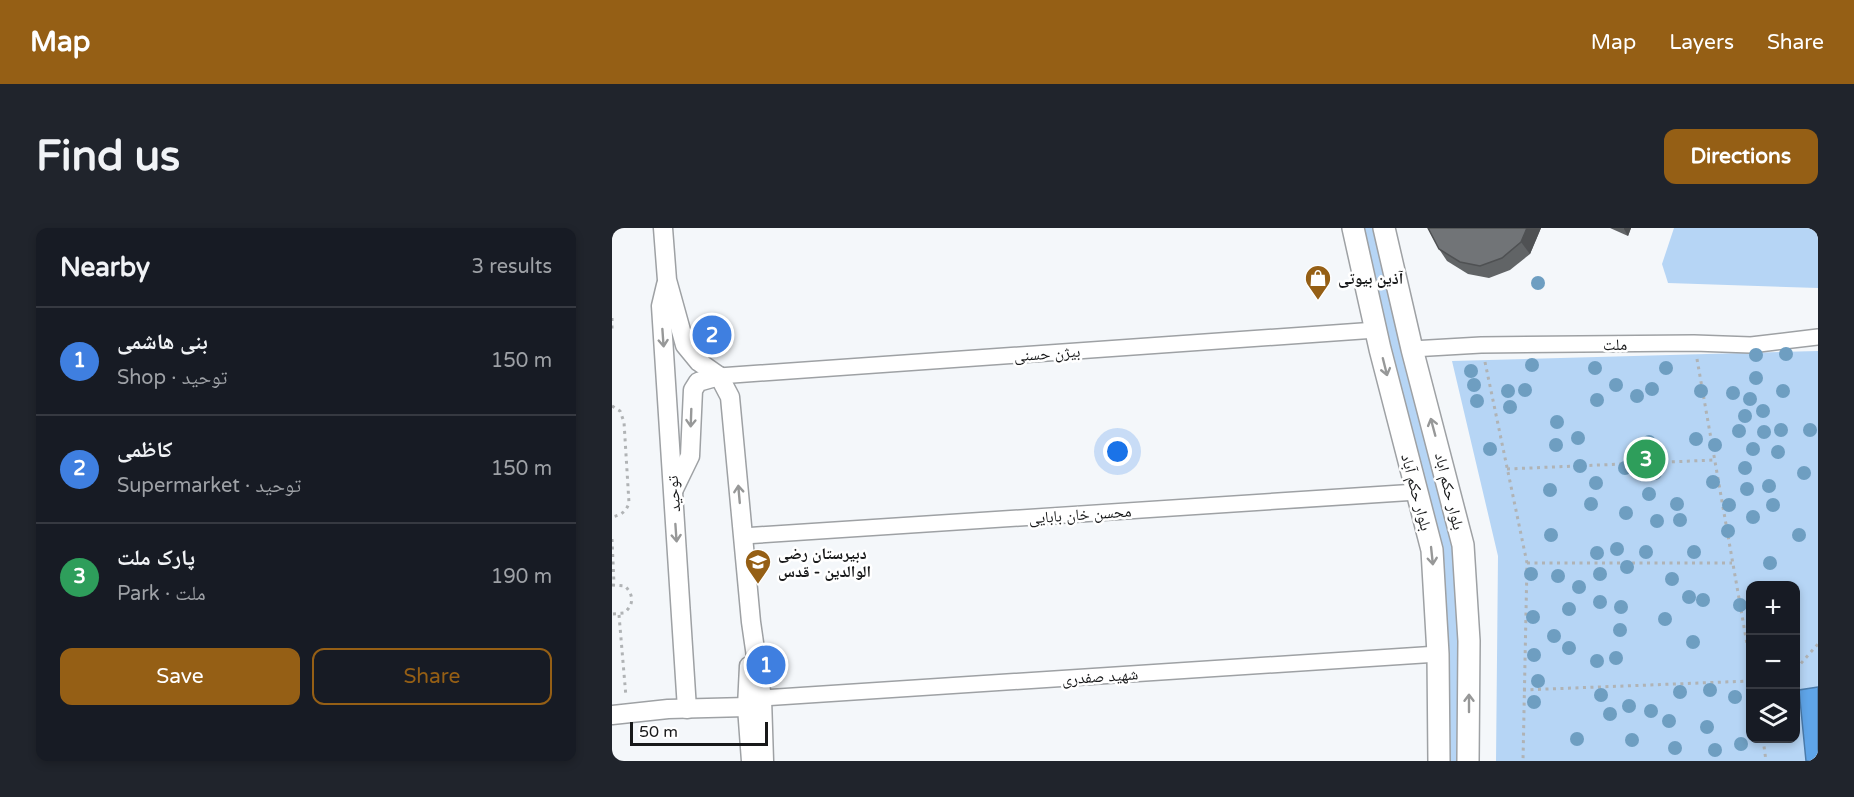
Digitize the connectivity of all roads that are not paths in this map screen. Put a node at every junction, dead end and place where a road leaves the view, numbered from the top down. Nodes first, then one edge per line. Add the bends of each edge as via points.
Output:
1 (663, 228) edge
2 (1353, 228) edge
3 (1384, 228) edge
4 (667, 280) junction
5 (1376, 330) junction
6 (1818, 337) edge
7 (1412, 349) junction
8 (718, 376) junction
9 (673, 490) junction
10 (1416, 492) junction
11 (743, 536) junction
12 (1438, 654) junction
13 (755, 703) junction
14 (687, 709) junction
15 (620, 714) edge
16 (751, 761) edge
17 (764, 761) edge
18 (1439, 761) edge
19 (1468, 761) edge

1 - 4 street, توحید
2 - 5 main road, بلوار حکم آباد
3 - 7 main road, بلوار حکم اباد
4 - 8 street, توحید via 685,345
4 -> 9 street, توحید via 661,306
5 - 8 street, بیژن حسنی
5 -> 10 main road, بلوار حکم آباد
6 - 7 street, ملت via 1750,345 1481,345
19 -> 7 main road, بلوار حکم اباد via 1469,641 1463,545
8 -> 9 street via 698,382 693,390 690,456
11 -> 8 street, توحید via 730,397
9 -> 14 street, توحید
10 - 11 street, محسن خان بابایی
10 -> 12 main road, بلوار حکم آباد via 1432,550
11 - 13 street, توحید
12 - 13 street, شهید صفدری
12 - 18 main road, بلوار حکم آباد
13 - 14 street
13 - 16 street, توحید
13 - 17 street, توحید
14 - 15 street

